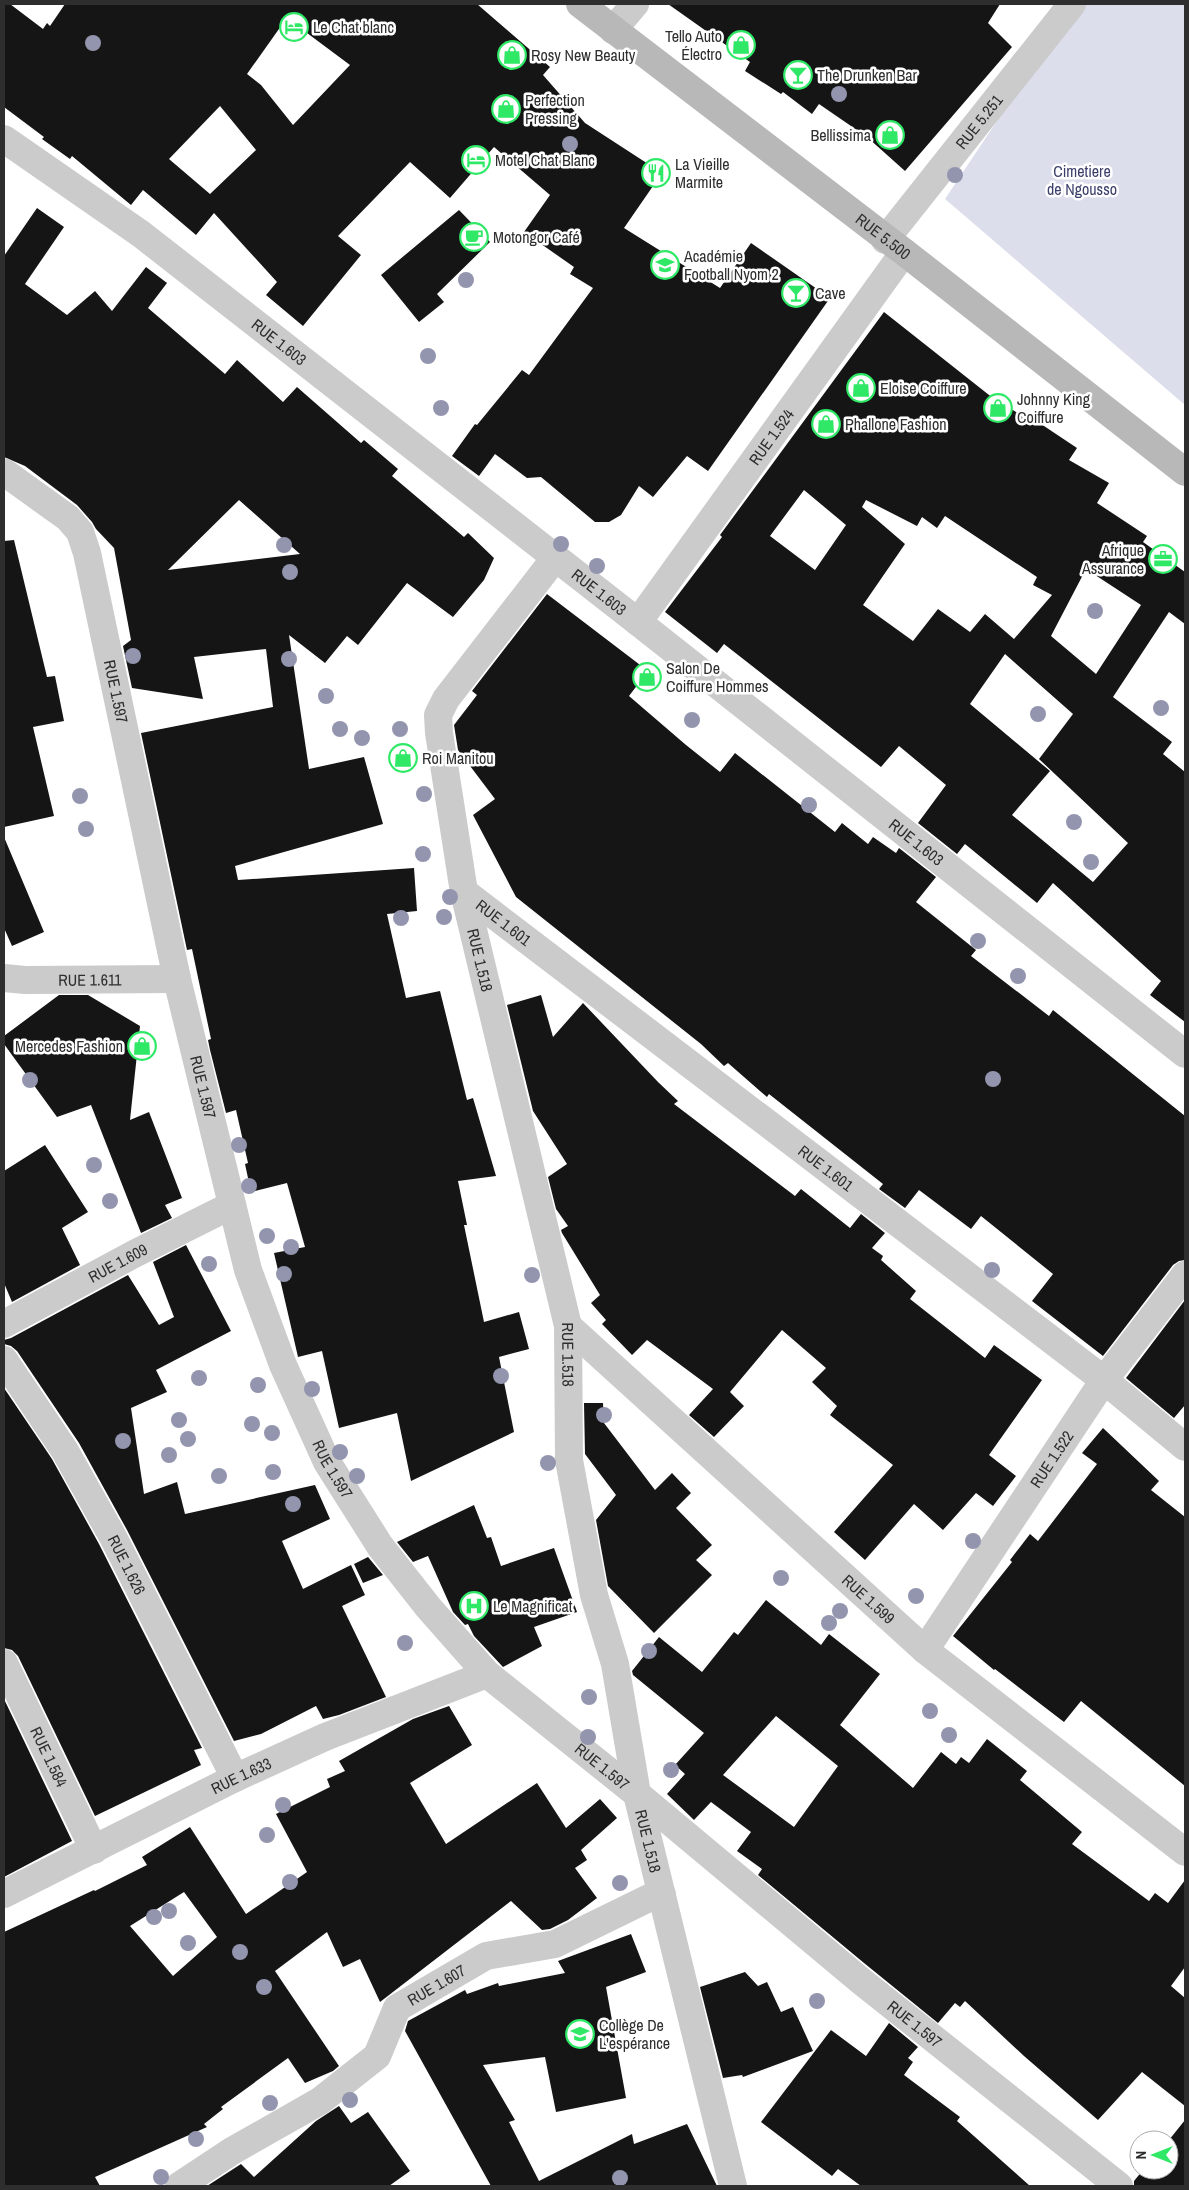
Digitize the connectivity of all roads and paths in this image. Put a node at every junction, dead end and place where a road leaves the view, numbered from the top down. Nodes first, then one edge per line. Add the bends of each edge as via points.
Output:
1 (580, 4) edge
2 (635, 4) edge
3 (1072, 4) edge
4 (613, 30) junction
5 (4, 139) edge
6 (895, 246) junction
7 (4, 472) edge
8 (1185, 472) edge
9 (555, 558) junction
10 (638, 622) junction
11 (464, 892) junction
12 (4, 978) edge
13 (177, 978) junction
14 (1185, 1054) edge
15 (232, 1205) junction
16 (1185, 1275) edge
17 (4, 1324) edge
18 (568, 1326) junction
19 (4, 1360) edge
20 (1104, 1380) junction
21 (1185, 1448) edge
22 (925, 1650) junction
23 (4, 1662) edge
24 (487, 1674) junction
25 (235, 1778) junction
26 (637, 1794) junction
27 (94, 1850) junction
28 (1185, 1852) edge
29 (4, 1894) edge
30 (662, 1895) junction
31 (179, 2186) edge
32 (733, 2186) edge
33 (1118, 2186) edge

1 - 4 main road, RUE 5.500
2 - 4 street
3 - 6 street, RUE 5.251
4 - 6 main road, RUE 5.500
5 - 9 street, RUE 1.603 via 141,234
6 - 8 main road, RUE 5.500
6 - 10 street, RUE 1.524
7 - 13 street, RUE 1.597 via 68,518 80,532
9 - 10 street, RUE 1.603
9 - 11 street, RUE 1.518 via 446,699 438,715
10 - 14 street, RUE 1.603
11 - 18 street, RUE 1.518
11 - 20 street, RUE 1.601
12 - 13 street, RUE 1.611
13 - 15 street, RUE 1.597
15 - 17 street, RUE 1.609
15 - 24 street, RUE 1.597 via 248,1270 283,1365 328,1462 380,1546
16 - 20 street, RUE 1.522
18 - 22 street, RUE 1.599
18 - 26 street, RUE 1.518 via 569,1460 594,1595 615,1664
19 - 25 street, RUE 1.626 via 65,1451 113,1537
20 - 21 street, RUE 1.601
20 - 22 street, RUE 1.522
22 - 28 street, RUE 1.599
23 - 27 street, RUE 1.584
24 - 25 street, RUE 1.633 via 325,1737
24 - 26 street, RUE 1.597
25 - 27 street, RUE 1.633
26 - 30 street, RUE 1.518
26 - 33 street, RUE 1.597 via 861,1981
27 - 29 street, RUE 1.633
30 - 31 street, RUE 1.607 via 652,1896 555,1944 486,1956 397,2008 377,2056 320,2102 232,2151
30 - 32 street, RUE 1.518

